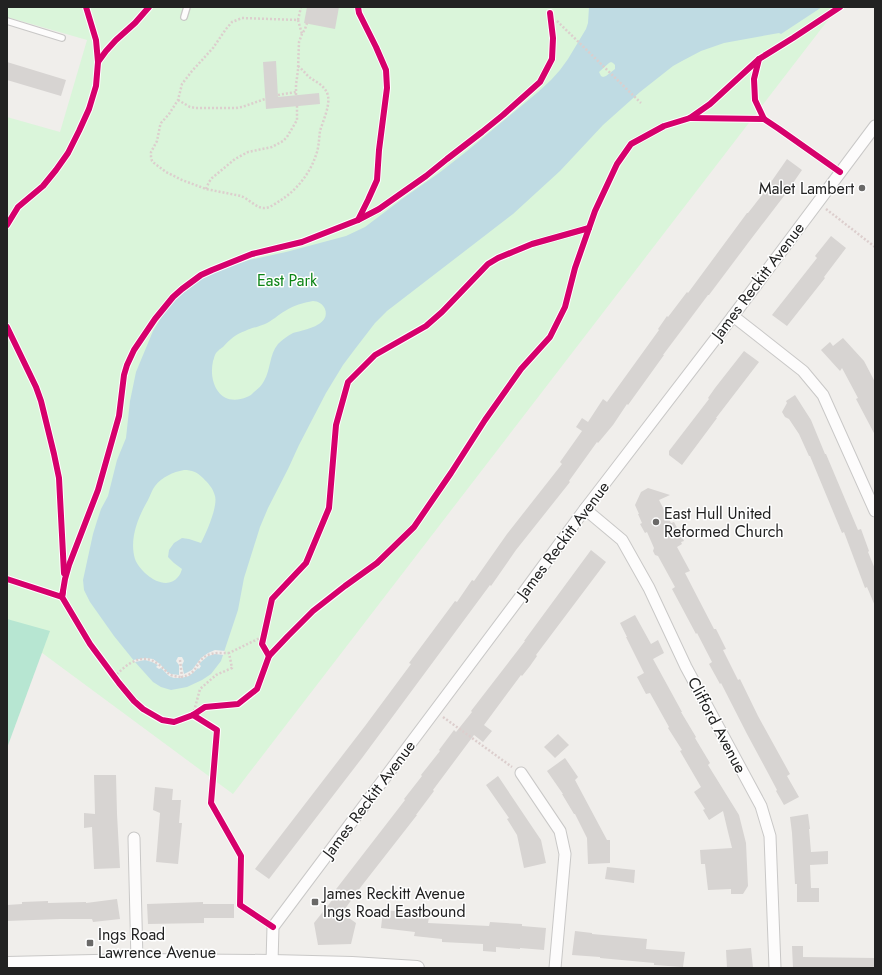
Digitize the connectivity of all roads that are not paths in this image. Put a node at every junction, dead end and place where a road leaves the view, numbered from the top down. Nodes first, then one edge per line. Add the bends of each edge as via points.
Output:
1 (186, 7) edge
2 (184, 17) dead end
3 (7, 21) edge
4 (62, 38) dead end
5 (875, 126) edge
6 (733, 316) junction
7 (585, 509) junction
8 (875, 511) edge
9 (521, 773) road end
10 (134, 838) dead end
11 (137, 961) junction
12 (272, 962) junction
13 (7, 964) edge
14 (50, 966) edge
15 (417, 968) edge
16 (555, 968) edge
17 (776, 968) edge

1 - 2 lane
3 - 4 lane
5 - 6 street, James Reckitt Avenue
6 - 7 street, James Reckitt Avenue
6 - 8 street via 803,370 823,395
7 - 12 street, James Reckitt Avenue via 273,927
7 - 17 street, Clifford Avenue via 622,540 760,806 770,836
9 - 16 street via 560,831 565,854
10 - 11 street
11 - 12 street
11 - 14 street
12 - 15 street
13 - 14 street

